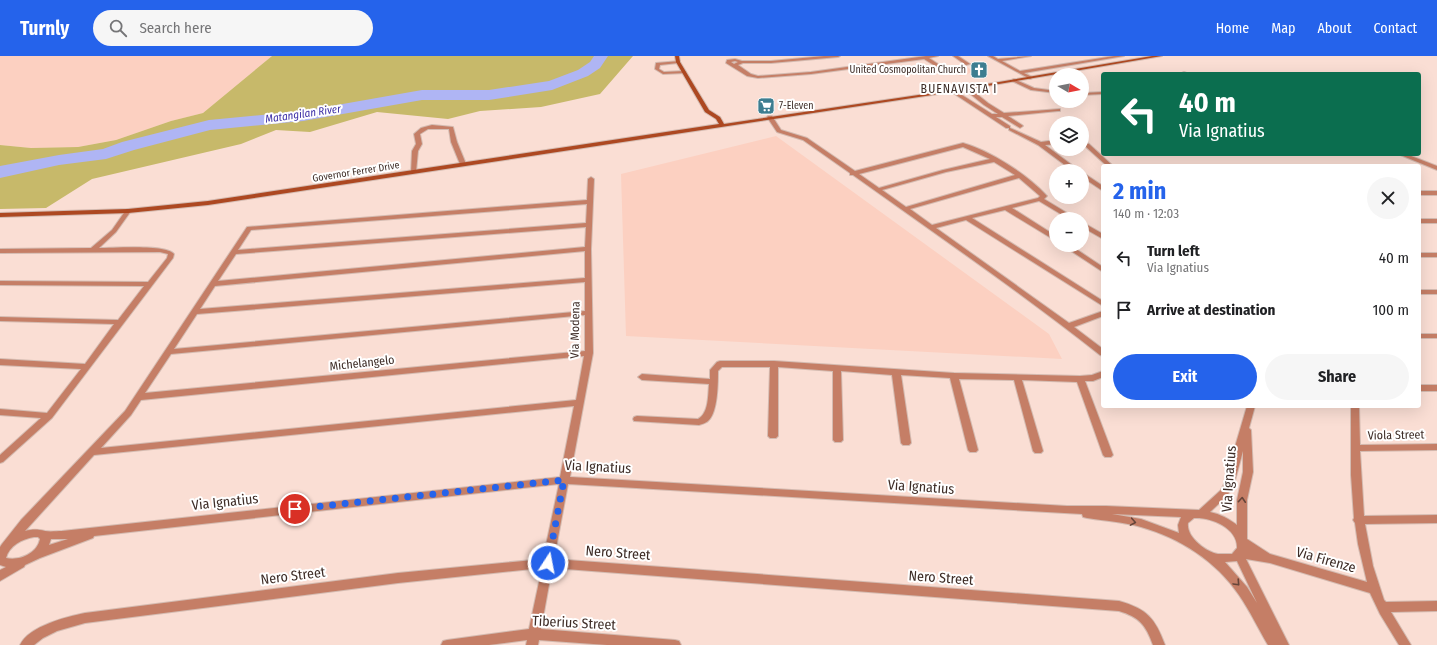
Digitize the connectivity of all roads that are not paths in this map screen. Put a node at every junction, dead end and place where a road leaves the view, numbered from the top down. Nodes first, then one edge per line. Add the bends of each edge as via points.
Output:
1 (677, 56) edge
2 (806, 56) edge
3 (838, 56) edge
4 (936, 56) edge
5 (954, 56) edge
6 (990, 56) edge
7 (1029, 56) edge
8 (1122, 56) edge
9 (1160, 56) edge
10 (925, 58) junction
11 (799, 60) junction
12 (998, 60) junction
13 (678, 62) junction
14 (742, 62) junction
15 (968, 64) dead end
16 (734, 65) junction
17 (938, 66) dead end
18 (684, 72) junction
19 (1019, 72) junction
20 (1030, 78) junction
21 (1014, 80) junction
22 (966, 88) junction
23 (952, 91) junction
24 (1049, 91) edge
25 (1101, 93) edge
26 (1089, 94) edge
27 (986, 104) junction
28 (974, 105) junction
29 (1058, 110) dead end
30 (707, 111) junction
31 (1002, 114) junction
32 (991, 116) junction
33 (770, 118) junction
34 (710, 123) junction
35 (722, 125) junction
36 (1049, 143) edge
37 (1040, 144) junction
38 (1089, 147) edge
39 (1406, 156) edge
40 (995, 160) junction
41 (463, 164) junction
42 (1067, 164) edge
43 (1108, 164) edge
44 (1437, 168) edge
45 (413, 172) junction
46 (852, 174) junction
47 (1019, 176) junction
48 (591, 179) dead end
49 (1089, 179) edge
50 (1101, 188) edge
51 (877, 190) junction
52 (1421, 193) edge
53 (1437, 193) edge
54 (1040, 199) junction
55 (590, 202) junction
56 (1007, 208) junction
57 (905, 209) junction
58 (128, 211) junction
59 (1062, 212) edge
60 (0, 215) edge
61 (967, 218) junction
62 (1421, 221) edge
63 (1437, 221) edge
64 (589, 226) junction
65 (931, 228) junction
66 (1089, 228) edge
67 (1049, 235) edge
68 (1101, 236) edge
69 (588, 249) junction
70 (93, 250) junction
71 (0, 251) edge
72 (233, 252) junction
73 (1076, 252) edge
74 (1421, 255) edge
75 (1437, 255) edge
76 (1101, 269) edge
77 (588, 280) junction
78 (0, 283) edge
79 (150, 284) junction
80 (212, 284) junction
81 (1421, 292) edge
82 (1437, 292) edge
83 (1101, 303) edge
84 (193, 312) junction
85 (587, 313) junction
86 (1101, 314) edge
87 (0, 318) edge
88 (120, 322) junction
89 (1068, 326) junction
90 (1421, 336) edge
91 (1437, 336) edge
92 (1101, 351) edge
93 (167, 352) junction
94 (589, 353) junction
95 (0, 362) edge
96 (774, 364) junction
97 (88, 367) junction
98 (838, 368) junction
99 (896, 372) junction
100 (1101, 375) edge
101 (954, 376) junction
102 (642, 377) dead end
103 (1017, 378) junction
104 (1080, 379) junction
105 (714, 382) junction
106 (1421, 388) edge
107 (1437, 388) edge
108 (138, 397) junction
109 (580, 402) junction
110 (1250, 408) edge
111 (1355, 408) edge
112 (0, 412) edge
113 (49, 416) junction
114 (637, 419) dead end
115 (1247, 421) junction
116 (773, 436) dead end
117 (838, 440) dead end
118 (906, 443) dead end
119 (1437, 447) edge
120 (1356, 448) junction
121 (973, 450) dead end
122 (1038, 451) dead end
123 (93, 452) junction
124 (1108, 455) dead end
125 (0, 460) edge
126 (564, 480) junction
127 (38, 509) junction
128 (1067, 510) junction
129 (1197, 514) junction
130 (1437, 519) edge
131 (1358, 520) junction
132 (105, 530) junction
133 (39, 534) junction
134 (1243, 540) junction
135 (9, 544) junction
136 (1191, 544) junction
137 (1240, 554) junction
138 (1209, 555) junction
139 (0, 557) edge
140 (30, 558) junction
141 (1270, 558) junction
142 (548, 563) junction
143 (0, 576) edge
144 (1374, 589) junction
145 (1437, 606) edge
146 (1383, 607) junction
147 (533, 639) edge
148 (26, 645) edge
149 (447, 645) edge
150 (675, 645) edge
151 (1160, 645) edge
152 (1274, 645) edge
153 (1283, 645) edge
154 (1405, 645) edge

1 - 13 main road
2 - 11 street
3 - 11 street
4 - 10 street
5 - 15 street
6 - 12 street
7 - 12 street
8 - 19 street
9 - 20 main road
10 - 16 street via 811,73 758,76 749,75
10 - 17 street
11 - 14 street
12 - 19 street
13 - 18 main road
13 - 18 street via 661,63 657,69 663,73
14 - 16 street
14 - 16 street via 728,62
18 - 30 main road
19 - 20 street
20 - 21 main road
21 - 22 main road
21 - 24 street via 1033,89
22 - 23 main road
22 - 27 street
23 - 28 street
23 - 33 main road
25 - 26 street
27 - 28 street
27 - 31 street
28 - 32 street
29 - 31 street
30 - 34 main road
30 - 35 main road via 718,118
31 - 32 street
31 - 37 street via 1022,126
32 - 37 street
33 - 35 main road
33 - 46 street via 779,131 805,139
34 - 35 main road, Governor Ferrer Drive
34 - 41 main road, Governor Ferrer Drive
36 - 37 street
37 - 42 street
38 - 43 street
39 - 44 street
40 - 46 street via 972,147 958,145
40 - 47 street
40 - 51 street
41 - 45 main road, Governor Ferrer Drive
41 - 45 street via 451,128 433,127 421,129 417,134 419,144 415,151
45 - 58 main road, Governor Ferrer Drive via 208,203
46 - 51 street
47 - 54 street via 1043,194
47 - 57 street
48 - 55 street, Via Modena
49 - 50 street
51 - 57 street
52 - 53 street
54 - 56 street
54 - 59 street
55 - 64 street, Via Modena
55 - 72 street via 249,228
56 - 61 street
56 - 67 street
57 - 65 street
58 - 60 main road, Governor Ferrer Drive
58 - 70 street via 114,231
61 - 65 street
61 - 83 street
62 - 63 street
64 - 69 street, Via Modena
64 - 72 street
65 - 89 street
66 - 68 street
69 - 77 street, Via Modena
69 - 80 street
70 - 71 street
70 - 79 street via 168,252 171,254 170,258
72 - 80 street
73 - 76 street
74 - 75 street
77 - 84 street
77 - 85 street, Via Modena
78 - 79 street
79 - 88 street
80 - 84 street
81 - 82 street
84 - 93 street
85 - 93 street
85 - 94 street, Via Modena
86 - 89 street
87 - 88 street
88 - 97 street
89 - 92 street
90 - 91 street
93 - 108 street
94 - 108 street, Michelangelo
94 - 109 street, Via Modena
95 - 97 street
96 - 98 street
96 - 105 street via 720,364 714,370
96 - 116 street
97 - 113 street
98 - 99 street
98 - 117 street
99 - 101 street
99 - 118 street
100 - 104 street
101 - 103 street
101 - 121 street
102 - 105 street
103 - 104 street
103 - 122 street
104 - 124 street
105 - 114 street via 708,414 704,420 699,422
106 - 107 street
108 - 123 street via 128,413
109 - 123 street
109 - 126 street, Via Modena
110 - 115 street, Via Ignatius
111 - 120 street
112 - 113 street
113 - 125 street
115 - 129 street, Via Ignatius via 1229,484 1224,493
134 -> 115 street, Via Ignatius via 1242,500 1248,472
119 - 120 street, Viola Street
120 - 131 street
123 - 127 street
126 - 128 street, Via Ignatius
126 - 132 street, Via Ignatius
126 - 142 street, Via Modena
127 - 133 street via 31,523
127 - 135 street
128 - 129 street, Via Ignatius
128 -> 136 street, Via Ignatius via 1141,523
129 - 134 street via 1215,517 1230,524
129 - 136 street via 1186,517 1183,522 1182,529
130 - 131 street
131 - 144 street
132 - 133 street, Via Ignatius via 62,535
132 - 140 street, Via Ignatius via 58,545
133 - 135 street, Via Ignatius via 17,538
133 - 140 street via 46,538 46,542 42,549
134 - 137 street via 1244,547
134 - 141 street, Via Firenze
135 - 139 street
136 - 138 street
137 - 138 street via 1226,559
137 - 141 street, Via Firenze
137 - 153 street
138 -> 152 street via 1242,588
139 - 140 street via 7,564
140 - 143 street
141 - 144 street, Via Firenze
142 - 147 street, Via Modena
142 - 148 street, Nero Street via 398,578 85,618 50,627
142 - 151 street, Nero Street via 1119,606 1143,615 1151,625
144 - 146 street
145 - 146 street
146 - 154 street
147 - 149 street, Tiberius Street
147 - 150 street, Tiberius Street

